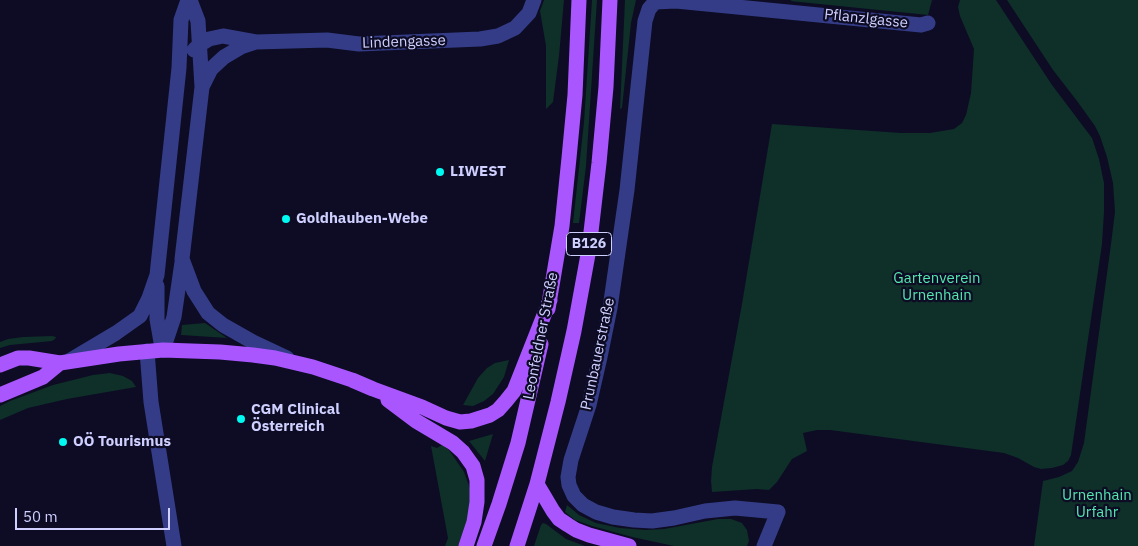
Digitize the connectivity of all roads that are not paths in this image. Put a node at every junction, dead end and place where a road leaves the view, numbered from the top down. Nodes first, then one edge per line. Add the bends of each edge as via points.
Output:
1 (189, 0) edge
2 (534, 0) edge
3 (579, 0) edge
4 (610, 0) edge
5 (655, 2) joint
6 (928, 23) dead end
7 (256, 42) junction
8 (199, 45) junction
9 (179, 68) junction
10 (202, 87) junction
11 (182, 259) junction
12 (156, 275) junction
13 (550, 300) junction
14 (163, 350) junction
15 (147, 351) junction
16 (64, 362) junction
17 (297, 363) junction
18 (0, 364) edge
19 (373, 389) junction
20 (0, 394) edge
21 (537, 484) junction
22 (174, 546) edge
23 (466, 546) edge
24 (484, 546) edge
25 (517, 546) edge
26 (629, 546) edge
27 (764, 546) edge

1 - 8 street, Lindengasse via 198,21
1 - 9 street, Lindengasse via 181,20
2 - 7 street, Lindengasse via 529,13 515,28 480,40 360,44 327,40
3 - 13 main road, Leonfeldner Straße / B126 via 569,158
4 - 21 main road, Leonfeldner Straße / B126 via 604,106 589,249 574,330
5 - 6 street, Pflanzlgasse via 676,1 921,25
5 - 27 street, Prunbauerstraße via 645,21 610,308 589,405 572,460 569,485 583,505 613,518 652,520 735,508 778,512
7 - 8 street, Lindengasse via 223,36
7 - 10 street, Lindengasse via 224,57 211,69
8 - 9 street, Lindengasse
8 - 10 street, Lindengasse
9 - 12 street, Lindengasse
10 - 11 street, Lindengasse
11 - 14 street, Lindengasse via 174,317
11 - 17 street, Lindengasse via 194,291 208,312 223,325
12 - 14 street, Lindengasse via 156,319
12 - 16 street, Lindengasse via 140,316
13 - 19 main road via 514,391 490,414 460,422
13 - 24 main road, Leonfeldner Straße / B126 via 518,443
14 - 15 main road
14 - 17 main road via 220,352
15 - 16 main road
15 - 22 street via 151,402
16 - 18 main road via 18,358
16 - 20 main road via 43,377
17 - 19 main road
19 - 23 main road via 453,443 473,466 477,502
21 - 25 main road, B126
21 - 26 main road via 553,511 568,525 589,535

